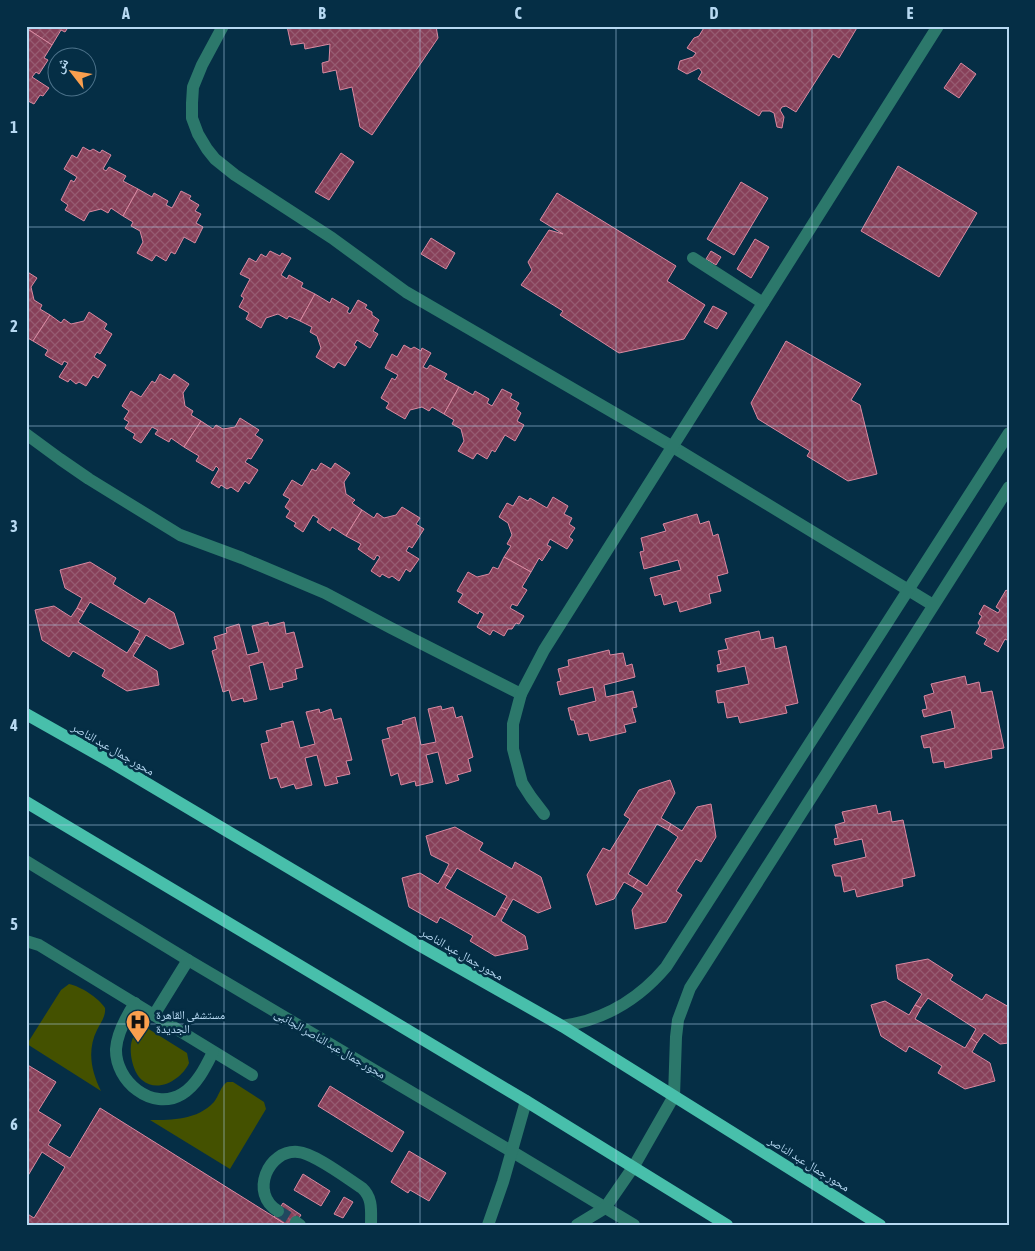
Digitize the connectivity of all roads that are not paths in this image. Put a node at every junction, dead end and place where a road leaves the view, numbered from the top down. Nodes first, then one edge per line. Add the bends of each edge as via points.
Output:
1 (223, 26) edge
2 (938, 26) edge
3 (693, 258) dead end
4 (764, 302) junction
5 (1009, 432) edge
6 (26, 434) edge
7 (674, 447) junction
8 (1009, 487) edge
9 (909, 590) junction
10 (934, 605) junction
11 (521, 694) junction
12 (28, 719) edge
13 (26, 802) edge
14 (544, 814) dead end
15 (26, 861) edge
16 (26, 941) edge
17 (188, 960) junction
18 (134, 1003) junction
19 (154, 1015) junction
20 (562, 1026) junction
21 (213, 1052) junction
22 (252, 1075) dead end
23 (674, 1096) junction
24 (526, 1101) junction
25 (511, 1150) junction
26 (634, 1166) junction
27 (605, 1208) junction
28 (278, 1211) tunnel mouth
29 (371, 1225) edge
30 (488, 1225) edge
31 (577, 1225) edge
32 (634, 1225) edge
33 (727, 1225) edge
34 (880, 1225) edge

1 - 7 street via 193,87 192,102 192,118 198,134 215,159 406,292
2 - 4 street
3 - 4 street
4 - 7 street
5 - 9 street
6 - 11 street via 82,474 180,535 324,593
7 - 9 street
7 - 11 street via 544,650
8 - 10 street
9 - 10 street
9 - 20 street via 666,967 622,1006 589,1021
10 - 23 street via 690,988 678,1020
11 - 14 street via 514,724 513,749 522,783
12 - 20 main road, محور جمال عبد الناصر via 111,762
13 - 24 main road
15 - 17 street, محور جمال عبد الناصر الجانبى
16 - 18 street via 39,945
17 - 19 street
17 - 25 street, محور جمال عبد الناصر الجانبى
18 - 19 street
18 - 21 street via 122,1026 116,1049 120,1070 134,1088 154,1098 174,1098 198,1078
19 - 21 street
20 - 23 main road, محور جمال عبد الناصر
21 - 22 street
23 - 26 street
23 - 34 main road, محور جمال عبد الناصر
24 - 25 street
24 - 26 main road
25 - 27 street, محور جمال عبد الناصر الجانبى
25 - 30 street
26 - 27 street
26 - 33 main road
27 - 31 street
27 - 32 street, محور جمال عبد الناصر الجانبى
28 - 29 street via 266,1202 262,1188 264,1178 279,1157 290,1152 302,1152 366,1192 371,1202

